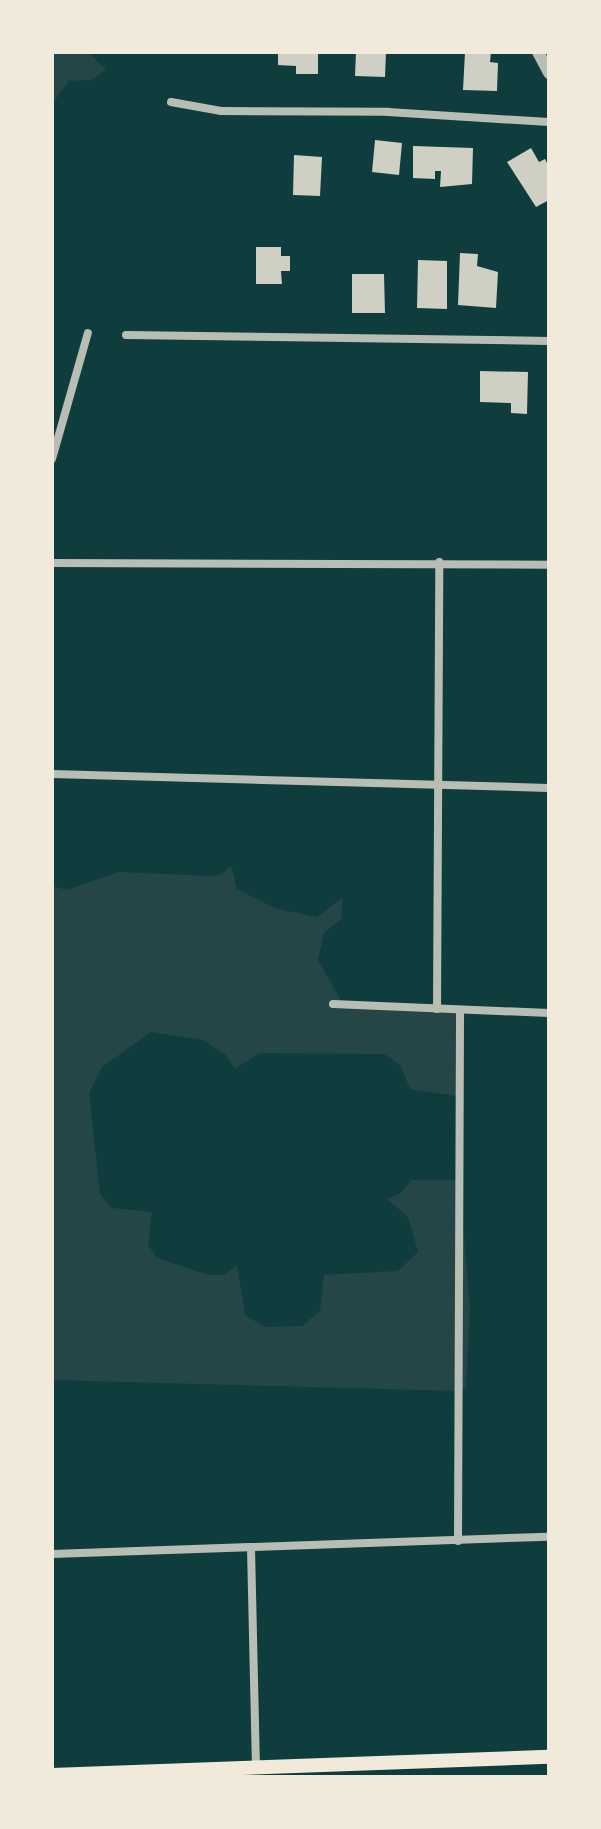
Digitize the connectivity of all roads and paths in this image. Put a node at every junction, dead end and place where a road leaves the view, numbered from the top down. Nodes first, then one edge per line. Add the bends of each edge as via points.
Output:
1 (538, 52) edge
2 (549, 73) edge
3 (171, 102) dead end
4 (549, 122) edge
5 (88, 333) dead end
6 (126, 335) dead end
7 (549, 341) edge
8 (52, 459) edge
9 (439, 562) junction
10 (52, 563) edge
11 (549, 565) edge
12 (52, 774) edge
13 (439, 786) junction
14 (549, 788) edge
15 (333, 1004) dead end
16 (437, 1009) junction
17 (460, 1011) junction
18 (549, 1013) edge
19 (549, 1537) edge
20 (458, 1541) junction
21 (251, 1548) junction
22 (52, 1554) edge
23 (549, 1757) edge
24 (256, 1767) junction
25 (200, 1773) edge
26 (52, 1775) edge

1 - 2 street
3 - 4 street via 221,111 388,112
5 - 8 street
6 - 7 street
9 - 10 street
9 - 11 street
9 - 13 street
12 - 13 street
13 - 14 street
13 - 16 street
15 - 16 street
16 - 17 street
17 - 18 street
17 - 20 street
19 - 20 street
20 - 21 street
21 - 22 street
21 - 24 street
23 - 24 main road
24 - 25 main road
25 - 26 main road

